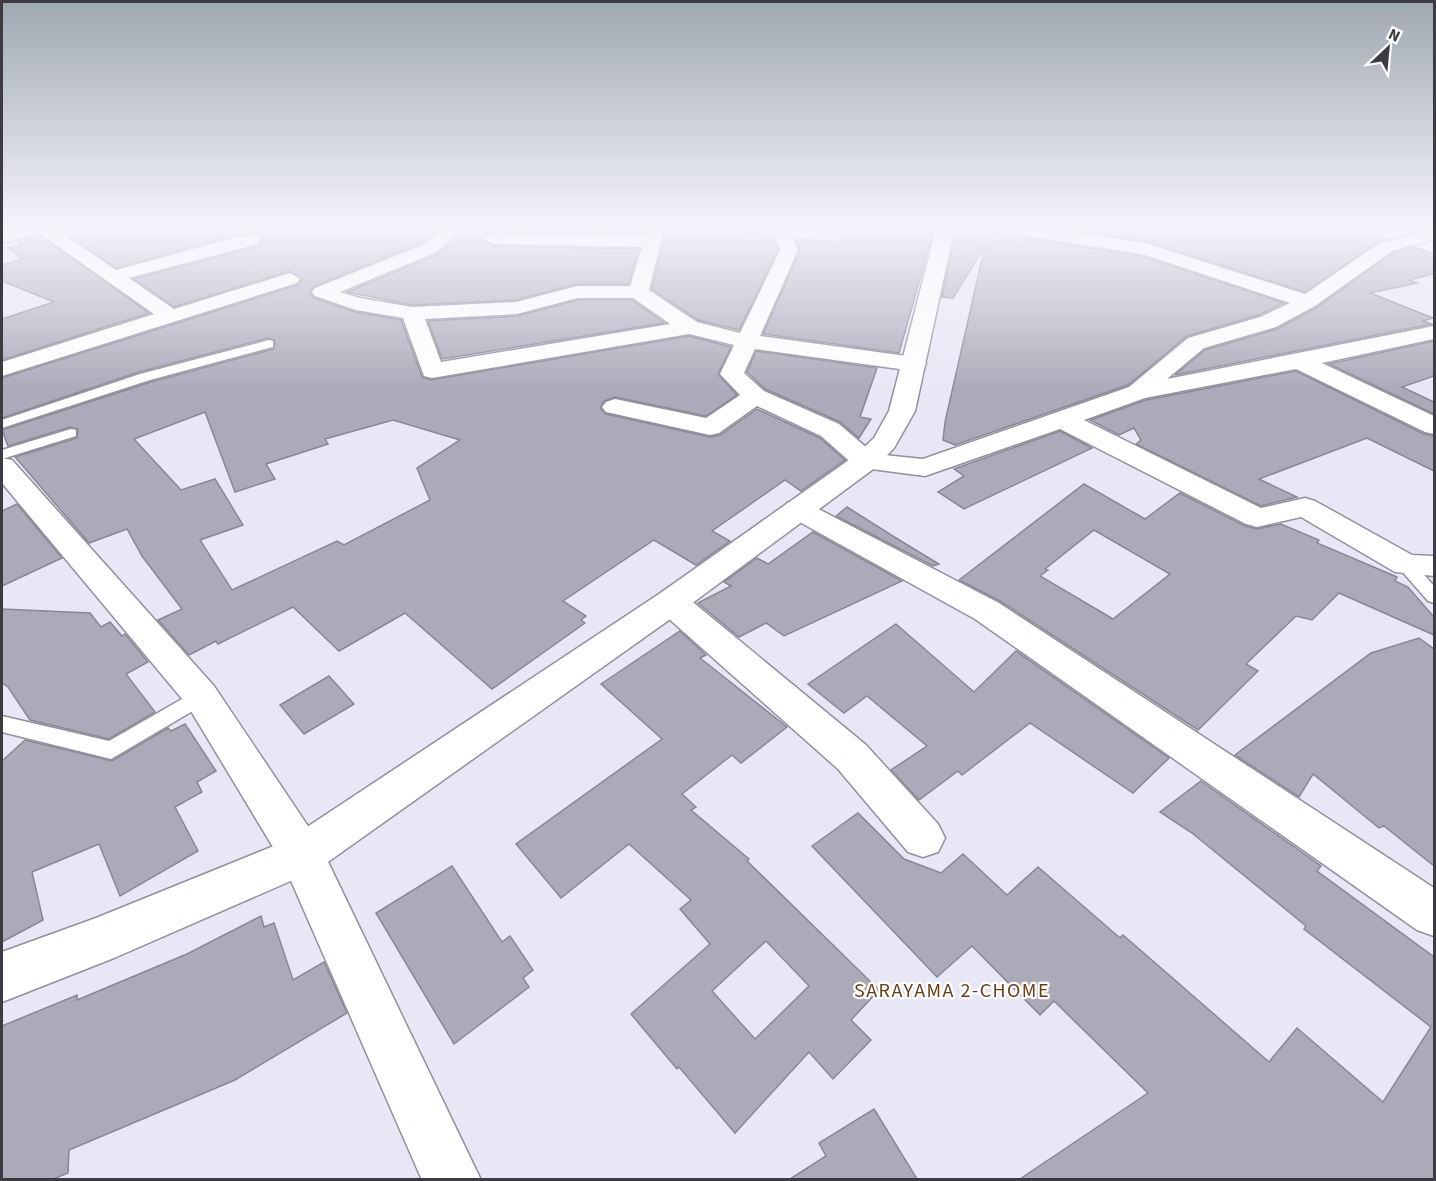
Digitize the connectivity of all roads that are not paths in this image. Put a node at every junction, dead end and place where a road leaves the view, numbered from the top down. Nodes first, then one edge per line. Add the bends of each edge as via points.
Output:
1 (118, 281) edge
2 (283, 281) edge
3 (295, 281) edge
4 (349, 281) edge
5 (641, 281) edge
6 (775, 281) edge
7 (933, 281) edge
8 (1244, 281) edge
9 (1338, 281) edge
10 (322, 292) junction
11 (638, 292) junction
12 (1308, 302) junction
13 (412, 313) junction
14 (172, 317) junction
15 (689, 327) junction
16 (1434, 333) edge
17 (747, 341) junction
18 (269, 344) dead end
19 (1299, 361) junction
20 (914, 364) junction
21 (2, 369) edge
22 (1138, 392) junction
23 (755, 396) junction
24 (615, 407) dead end
25 (1065, 421) junction
26 (2, 424) edge
27 (1434, 426) edge
28 (71, 433) dead end
29 (2, 455) edge
30 (866, 461) junction
31 (2, 466) edge
32 (797, 509) junction
33 (1406, 565) junction
34 (1434, 566) edge
35 (1434, 597) edge
36 (671, 602) junction
37 (201, 696) junction
38 (2, 724) edge
39 (923, 838) dead end
40 (302, 855) junction
41 (1434, 914) edge
42 (2, 977) edge
43 (452, 1179) edge

1 - 14 street
2 - 14 street
3 - 10 street
4 - 10 street
5 - 11 street
6 - 17 street
7 - 20 street
8 - 12 street
9 - 12 street
10 - 13 street via 356,304
11 - 13 street via 578,292 517,308
11 - 15 street
12 - 22 street via 1268,322 1196,343
13 - 15 street via 432,371
14 - 21 street
15 - 17 street
16 - 19 street
17 - 20 street
17 - 23 street via 732,374
18 - 26 lane via 145,377
19 - 22 street
19 - 27 street
20 - 30 street via 902,411 885,442
22 - 25 street
23 - 24 street via 710,427
23 - 30 street via 830,430
25 - 30 street via 925,468
25 - 33 street via 1257,518 1305,507
28 - 29 lane
30 - 32 street
31 - 37 street
32 - 36 street
32 - 41 street via 987,611
33 - 34 street
33 - 35 lane
36 - 39 street via 852,758
36 - 40 street
37 - 38 lane via 111,750
37 - 40 street
40 - 42 street
40 - 43 street

